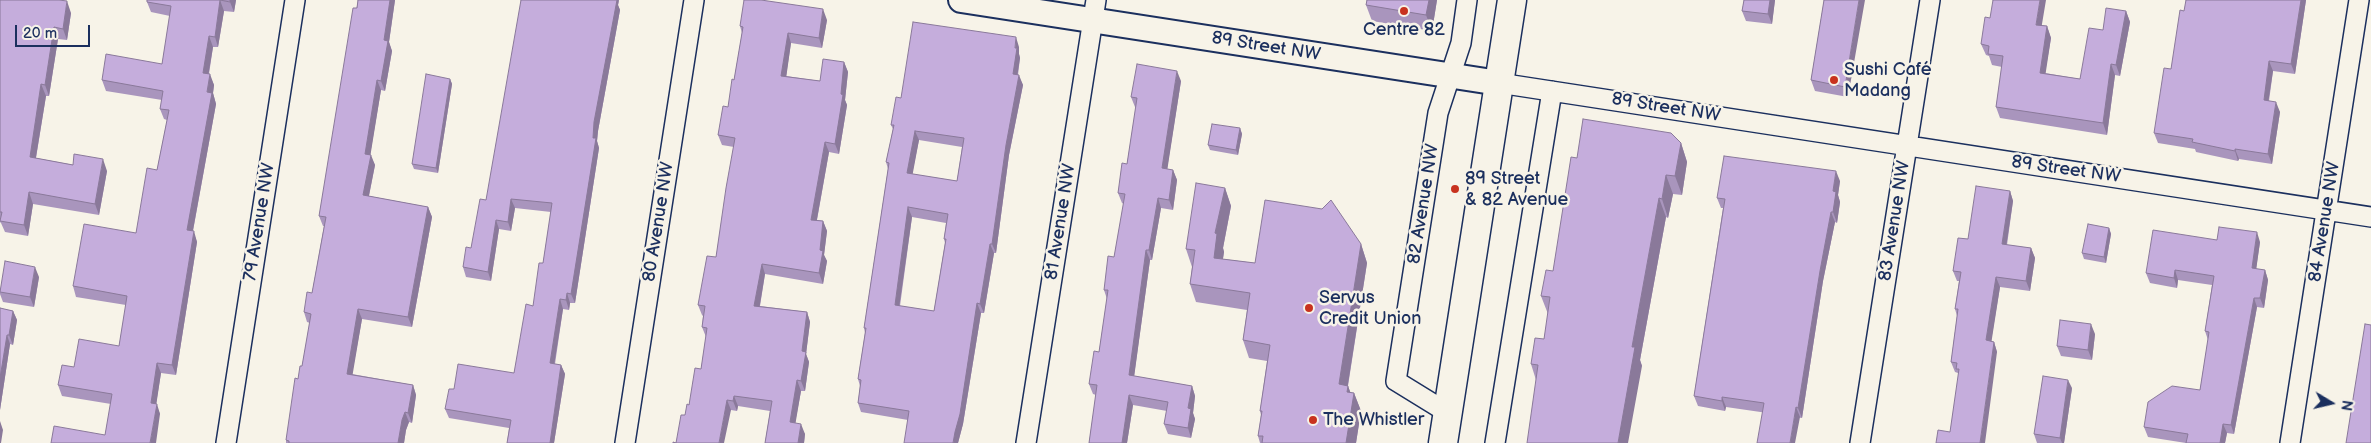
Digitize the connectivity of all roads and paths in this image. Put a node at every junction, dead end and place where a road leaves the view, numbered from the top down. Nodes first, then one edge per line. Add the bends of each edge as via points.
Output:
1 (295, 0) edge
2 (694, 0) edge
3 (961, 0) edge
4 (1467, 0) edge
5 (1512, 0) edge
6 (1930, 0) edge
7 (2359, 0) edge
8 (1095, 10) edge
9 (1450, 76) junction
10 (1498, 83) junction
11 (1552, 91) junction
12 (1906, 147) junction
13 (2326, 210) junction
14 (2371, 217) edge
15 (1448, 413) junction
16 (226, 443) edge
17 (624, 443) edge
18 (1026, 443) edge
19 (1443, 443) edge
20 (1495, 443) edge
21 (1860, 443) edge
22 (2290, 443) edge

1 - 16 street, 79 Avenue NW
2 - 17 street, 80 Avenue NW
3 - 8 street, 89 Street NW
4 - 9 street, 82 Avenue NW via 1461,43
5 - 10 main road
6 - 12 street, 83 Avenue NW
7 - 13 street, 84 Avenue NW
8 - 9 street, 89 Street NW
8 - 18 street, 81 Avenue NW
9 - 10 street, 89 Street NW
9 - 15 street, 82 Avenue NW via 1438,113 1396,381
10 - 11 street, 89 Street NW
10 - 15 main road
11 - 12 street, 89 Street NW
11 - 20 street
12 - 13 street, 89 Street NW
12 - 21 street, 83 Avenue NW
13 - 14 street, 89 Street NW
13 - 22 street, 84 Avenue NW
15 - 19 main road

